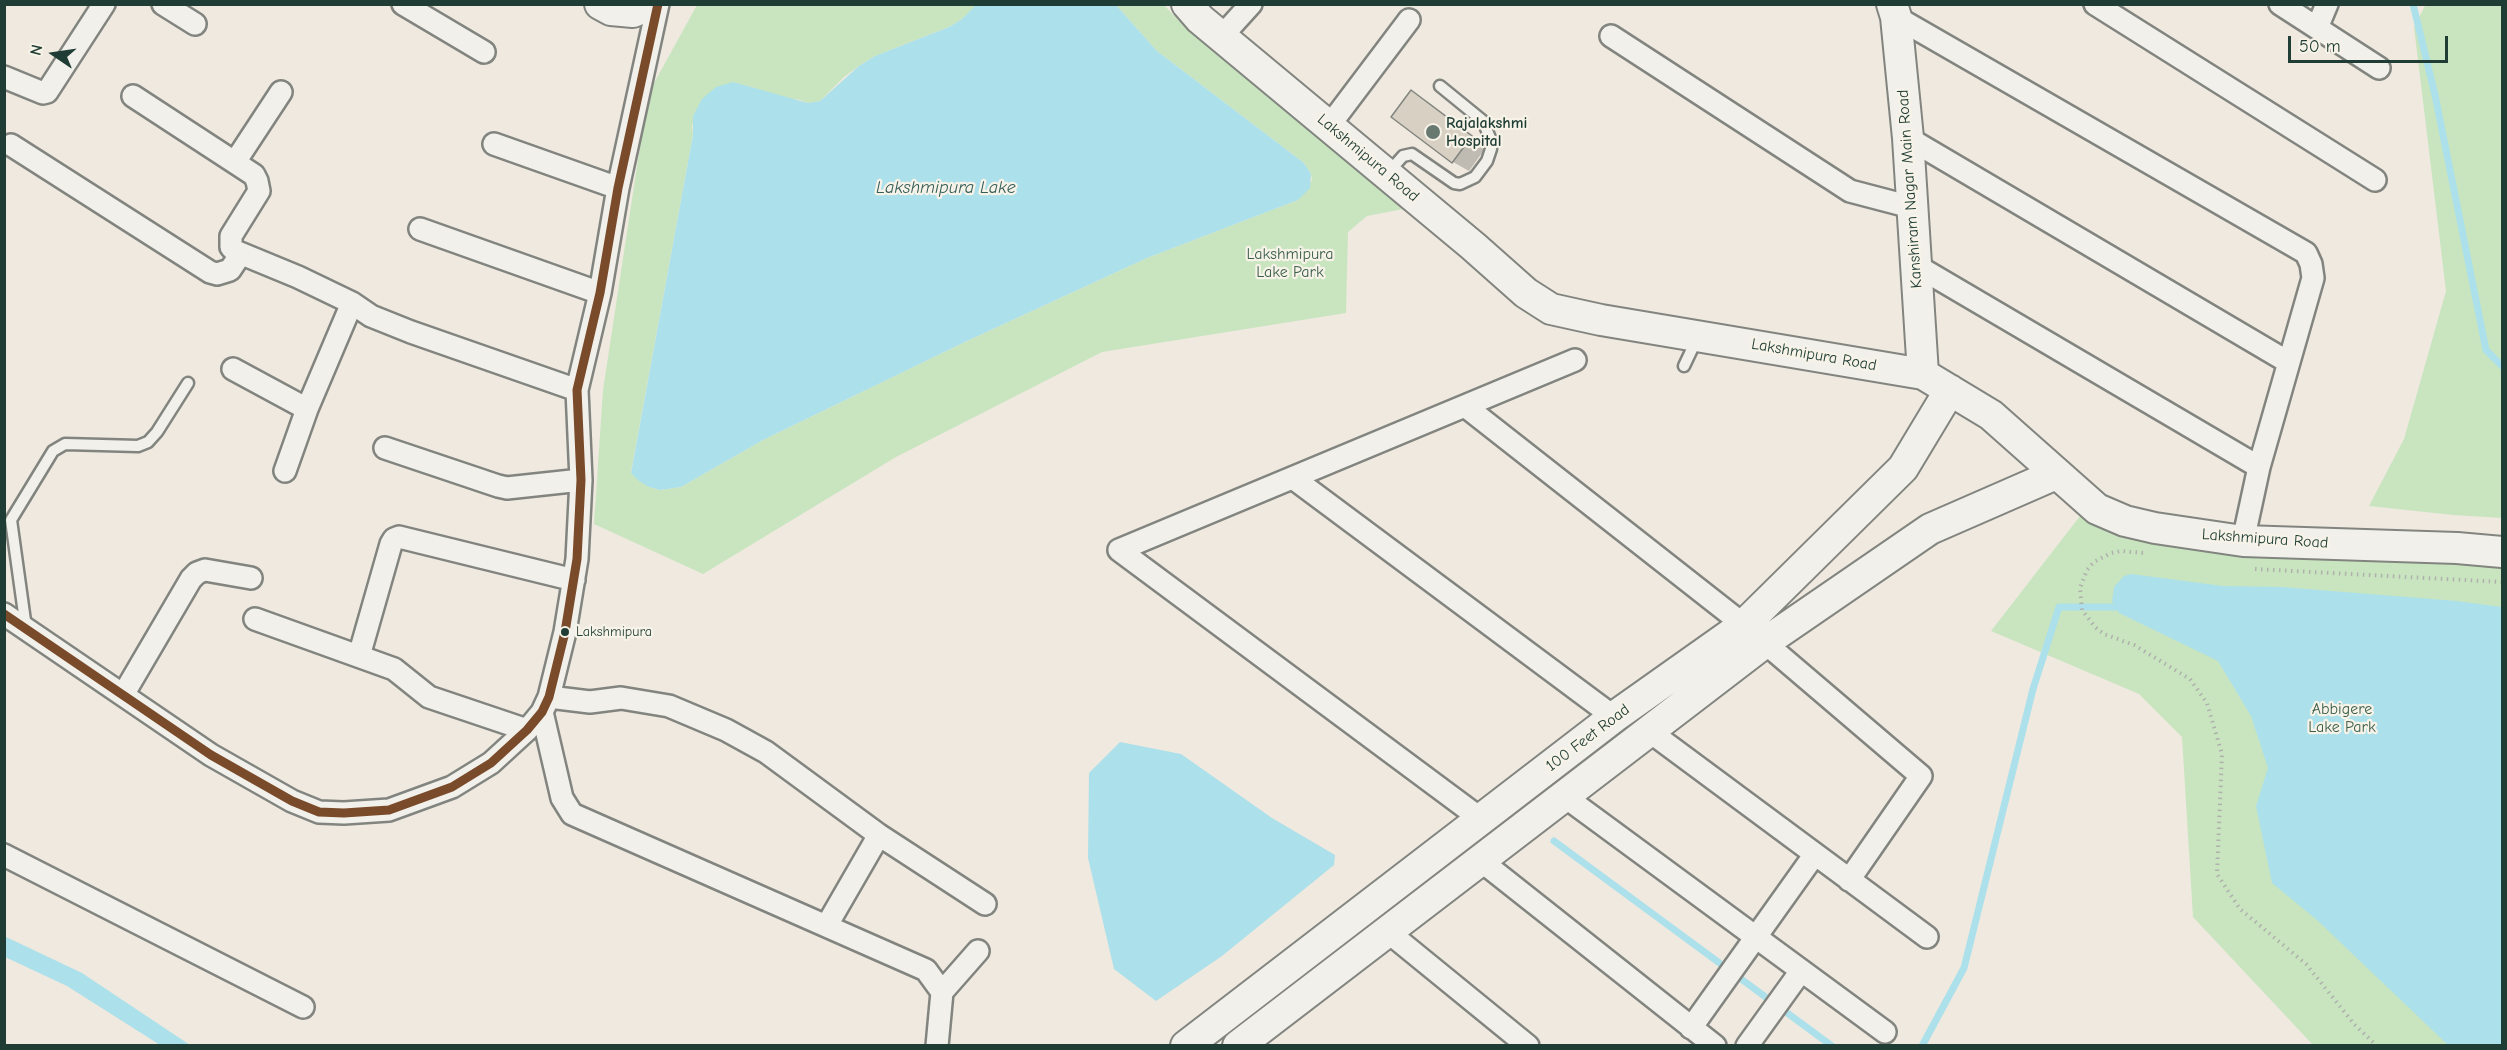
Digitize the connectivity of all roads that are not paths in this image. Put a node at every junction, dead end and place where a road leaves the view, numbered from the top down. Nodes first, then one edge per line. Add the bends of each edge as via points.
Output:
1 (104, 4) edge
2 (163, 4) edge
3 (403, 4) edge
4 (600, 4) edge
5 (651, 4) edge
6 (658, 4) edge
7 (1187, 4) edge
8 (1251, 4) edge
9 (2095, 4) edge
10 (2280, 4) edge
11 (2327, 4) edge
12 (1894, 11) edge
13 (1409, 20) dead end
14 (195, 24) dead end
15 (2317, 28) junction
16 (1222, 36) junction
17 (1611, 36) dead end
18 (484, 52) dead end
19 (2379, 68) dead end
20 (4, 77) edge
21 (1440, 86) dead end
22 (281, 92) dead end
23 (133, 96) dead end
24 (1329, 126) junction
25 (1908, 138) junction
26 (494, 144) dead end
27 (11, 145) dead end
28 (235, 162) junction
29 (1386, 174) junction
30 (2375, 180) dead end
31 (618, 188) junction
32 (1911, 207) junction
33 (420, 229) dead end
34 (240, 255) junction
35 (1917, 266) junction
36 (600, 293) junction
37 (352, 303) junction
38 (1712, 337) junction
39 (1575, 360) dead end
40 (2288, 362) junction
41 (1684, 366) dead end
42 (233, 369) dead end
43 (1923, 374) junction
44 (188, 383) dead end
45 (577, 390) junction
46 (1950, 390) junction
47 (1465, 406) junction
48 (308, 409) junction
49 (385, 448) dead end
50 (2259, 467) junction
51 (285, 471) dead end
52 (2056, 474) junction
53 (1293, 478) junction
54 (581, 480) junction
55 (2242, 541) junction
56 (2502, 552) edge
57 (251, 578) dead end
58 (574, 580) junction
59 (4, 614) edge
60 (255, 619) dead end
61 (26, 628) junction
62 (1754, 634) junction
63 (358, 656) junction
64 (123, 695) junction
65 (545, 704) junction
66 (1614, 717) junction
67 (527, 729) junction
68 (1649, 731) junction
69 (1564, 796) junction
70 (1481, 819) junction
71 (879, 835) junction
72 (1815, 854) junction
73 (4, 855) edge
74 (1480, 860) junction
75 (1849, 880) junction
76 (985, 904) dead end
77 (827, 925) junction
78 (1387, 931) junction
79 (1756, 937) junction
80 (1927, 937) dead end
81 (978, 951) dead end
82 (1802, 971) junction
83 (942, 992) junction
84 (303, 1007) dead end
85 (1691, 1028) junction
86 (1885, 1032) dead end
87 (1525, 1045) edge
88 (937, 1046) edge
89 (1186, 1046) edge
90 (1238, 1046) edge
91 (1715, 1046) edge
92 (1747, 1046) edge

1 - 20 street via 47,92
2 - 14 street
3 - 18 street
4 - 5 main road via 610,10 633,12
6 - 31 street
7 - 16 main road, Lakshmipura Road
8 - 16 street
9 - 30 street
10 - 15 street
11 - 15 street
12 - 25 main road, Kanshiram Nagar Main Road
12 - 40 street via 2306,253 2313,278
13 - 24 street
15 - 19 street
16 - 24 main road, Lakshmipura Road
17 - 32 street via 1850,191
21 - 29 lane via 1483,121 1490,138 1487,161 1475,177 1460,184 1412,154 1403,156
22 - 28 street
23 - 28 street
24 - 29 main road, Lakshmipura Road
25 - 32 main road, Kanshiram Nagar Main Road
25 - 40 street
26 - 31 street
27 - 34 street via 210,272 230,270
28 - 34 street via 254,175 259,186 257,196 231,236 231,247
29 - 38 main road, Lakshmipura Road via 1526,293 1551,309
31 - 36 street
32 - 35 main road, Kanshiram Nagar Main Road
33 - 36 street
34 - 37 street
35 - 43 main road, Kanshiram Nagar Main Road
35 - 50 street
36 - 45 street
37 - 45 street via 371,316 411,332
37 - 48 street
38 - 41 lane via 1695,345
38 - 43 main road, Lakshmipura Road
39 - 47 street
40 - 50 street
42 - 48 street
43 - 46 main road, Lakshmipura Road
44 - 61 lane via 148,442 138,446 65,444 53,451 11,520
45 - 54 street
46 - 52 main road, Lakshmipura Road via 1991,415
46 - 62 main road, 100 Feet Road via 1903,468
47 - 53 street
47 - 62 street
48 - 51 street
49 - 54 street via 507,488
50 - 55 street
52 - 55 main road, Lakshmipura Road via 2097,509 2126,521
52 - 62 main road, 100 Feet Road via 1930,528
53 - 66 street
53 - 70 street via 1119,550
54 - 58 street
55 - 56 main road, Lakshmipura Road
57 - 64 street via 205,570 197,573
58 - 63 street via 399,537 391,544
58 - 65 street via 565,632
59 - 61 street
60 - 63 street
61 - 64 street
62 - 66 main road, 100 Feet Road
62 - 68 main road, 100 Feet Road
62 - 75 street via 1921,776
63 - 67 street via 398,672 422,694
64 - 67 street via 211,755 319,812 388,810 452,787 491,763
65 - 67 street
65 - 71 street via 621,698 659,705 726,730 766,752
65 - 77 street via 562,798 572,814
66 - 70 main road, 100 Feet Road
68 - 69 main road, 100 Feet Road
68 - 72 street
69 - 74 main road, 100 Feet Road
69 - 79 street
70 - 89 main road, 100 Feet Road
71 - 76 street
71 - 77 street
72 - 75 street
72 - 79 street
73 - 84 street
74 - 78 main road, 100 Feet Road
74 - 85 street
75 - 80 street
77 - 83 street via 926,970
78 - 87 street
78 - 90 main road, 100 Feet Road
79 - 82 street
79 - 85 street
81 - 83 street
82 - 86 street
82 - 92 street
83 - 88 street
85 - 91 street

